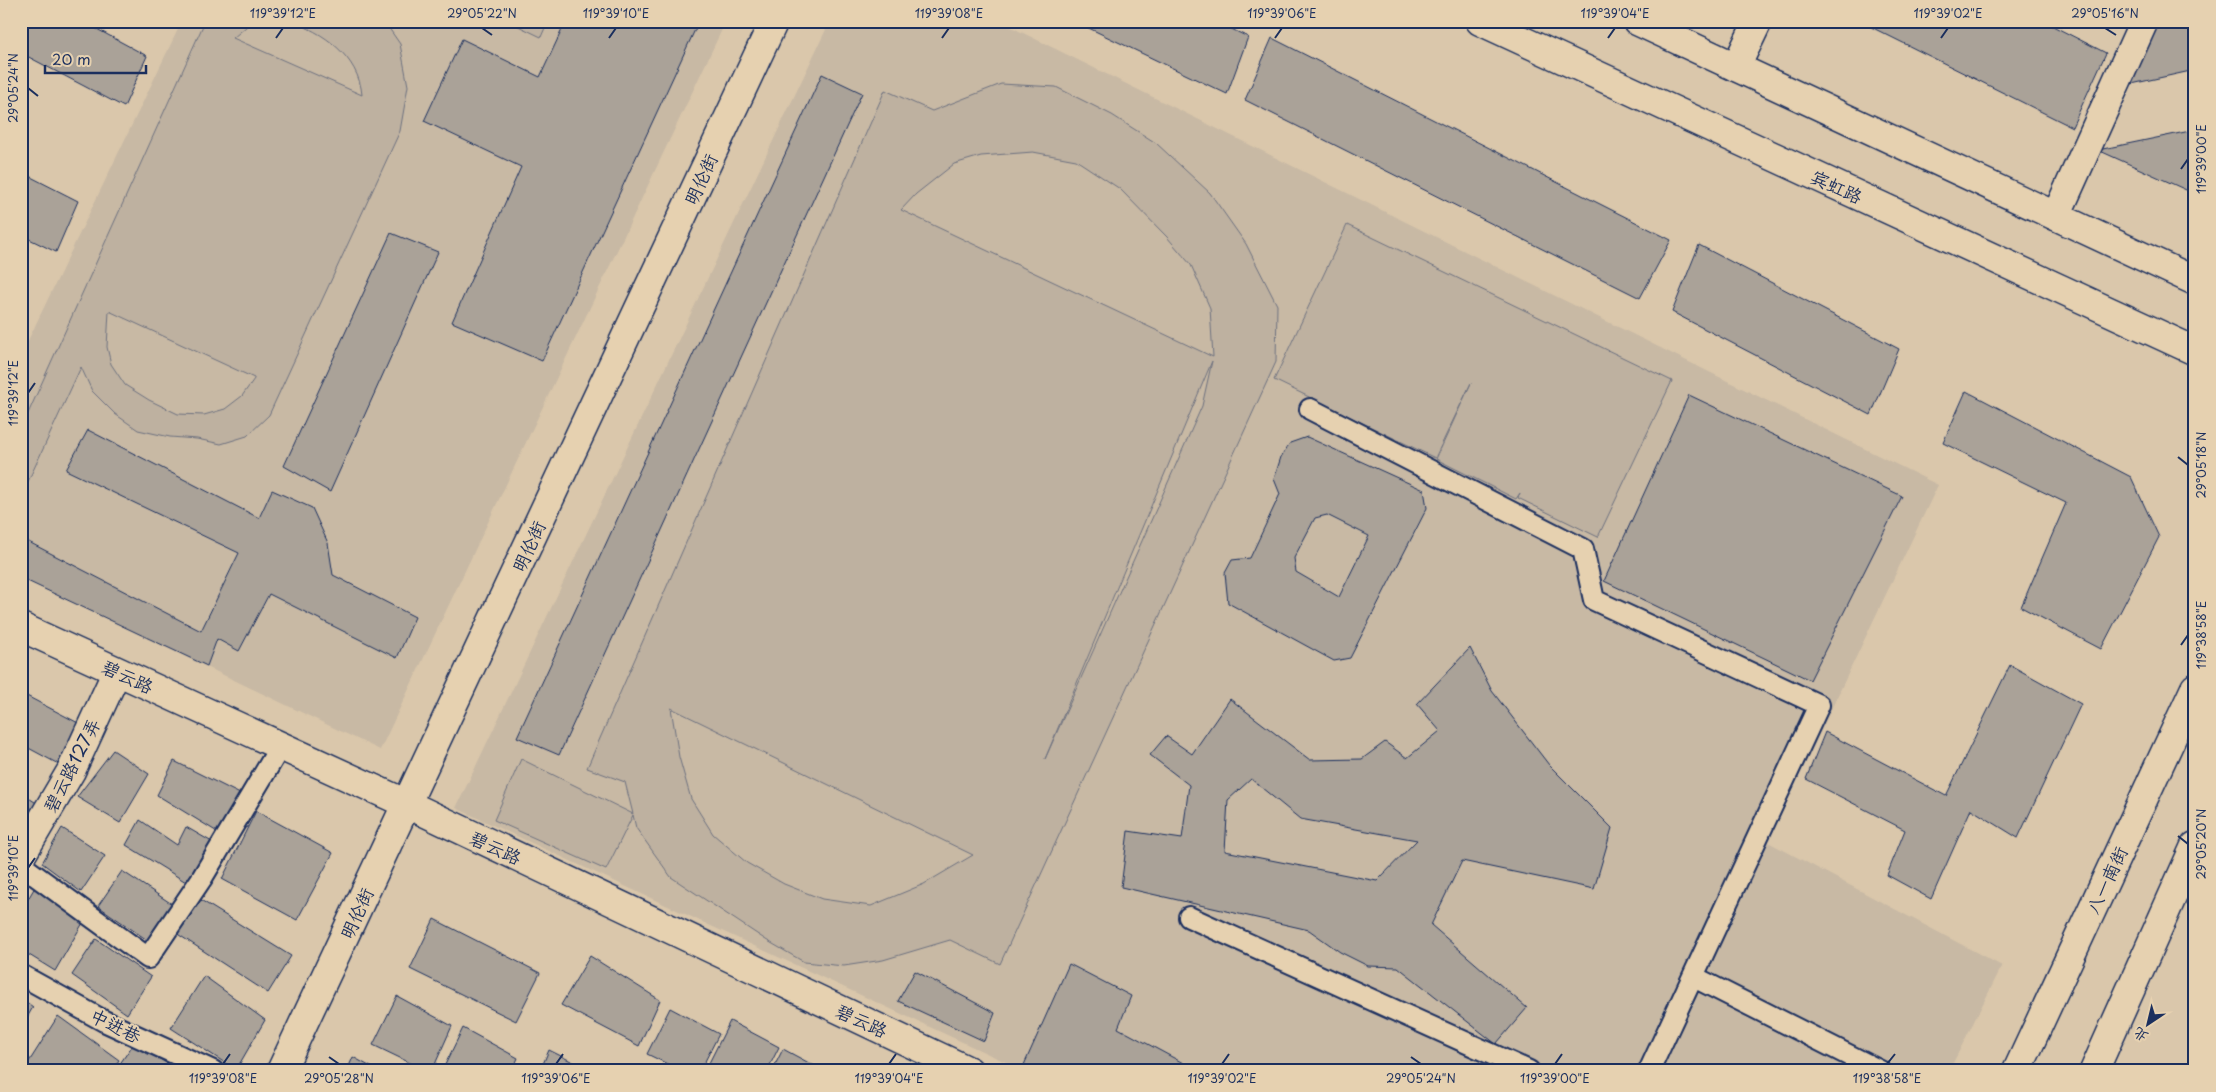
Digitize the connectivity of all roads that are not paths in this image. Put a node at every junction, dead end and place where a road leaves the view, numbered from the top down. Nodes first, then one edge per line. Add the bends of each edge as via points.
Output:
1 (774, 21) edge
2 (1480, 21) edge
3 (1637, 21) edge
4 (1758, 21) edge
5 (2144, 21) edge
6 (1736, 67) junction
7 (2056, 216) junction
8 (2195, 281) edge
9 (2195, 351) edge
10 (1310, 408) dead end
11 (21, 627) edge
12 (117, 671) junction
13 (2195, 688) edge
14 (280, 746) junction
15 (407, 804) junction
16 (2195, 846) edge
17 (21, 856) edge
18 (21, 865) edge
19 (1189, 917) dead end
20 (21, 975) edge
21 (1694, 977) junction
22 (213, 1071) edge
23 (281, 1071) edge
24 (968, 1071) edge
25 (1528, 1071) edge
26 (1649, 1071) edge
27 (1880, 1071) edge
28 (2017, 1071) edge
29 (2094, 1071) edge

1 - 15 street, 明伦街
2 - 9 street, 宾虹路
3 - 6 street
4 - 6 street
5 - 7 street
6 - 7 street
7 - 8 street
10 - 21 lane via 1583,549 1594,600 1819,705
11 - 12 street, 碧云路
12 - 14 street, 碧云路
12 - 17 street, 碧云路127弄 via 71,772
13 - 28 street, 八一南街
14 - 15 street, 碧云路
14 - 18 lane via 202,878 148,958
15 - 23 street, 明伦街
15 - 24 street, 碧云路
16 - 29 street
19 - 25 lane
20 - 22 lane, 中进巷 via 104,1021
21 - 26 lane
21 - 27 lane

